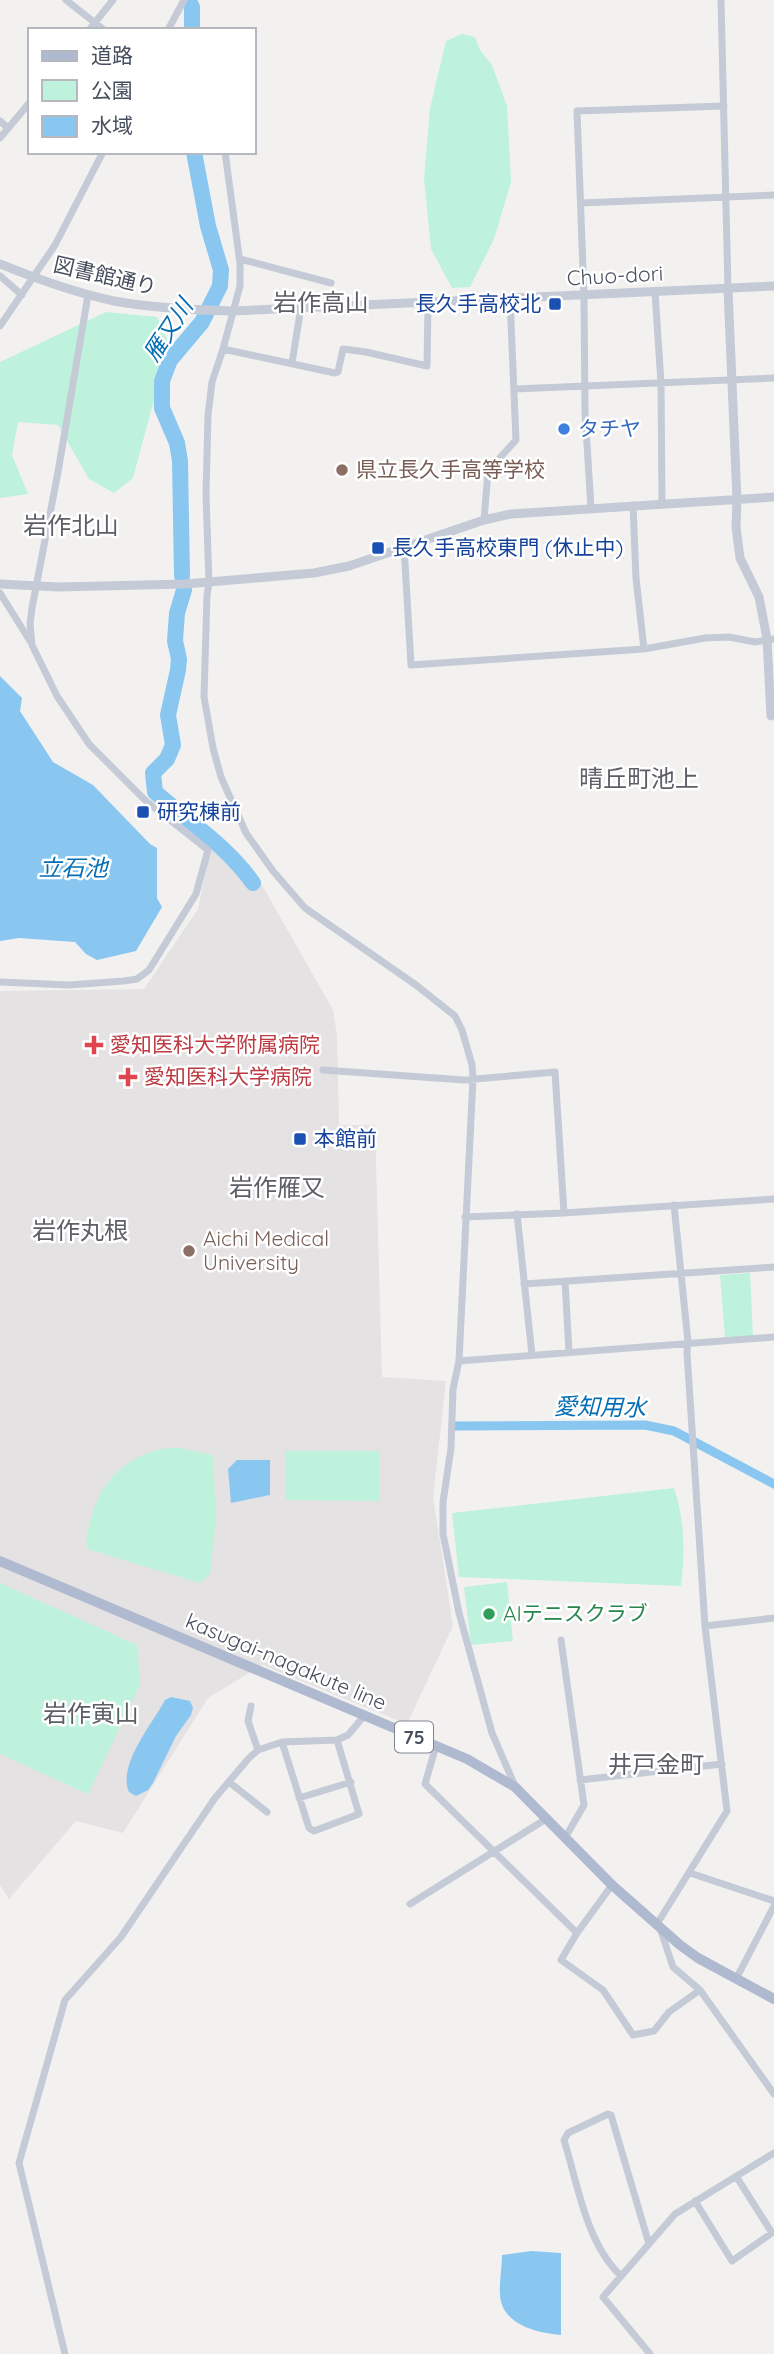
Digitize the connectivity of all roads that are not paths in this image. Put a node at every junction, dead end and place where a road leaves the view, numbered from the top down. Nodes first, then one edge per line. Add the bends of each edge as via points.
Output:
1 (65, 0) edge
2 (113, 0) edge
3 (184, 0) edge
4 (721, 0) edge
5 (94, 23) junction
6 (90, 28) edge
7 (101, 28) edge
8 (169, 28) edge
9 (28, 104) edge
10 (724, 106) junction
11 (0, 121) edge
12 (8, 128) junction
13 (0, 138) edge
14 (102, 154) edge
15 (225, 154) edge
16 (774, 195) edge
17 (726, 197) junction
18 (581, 204) junction
19 (240, 259) junction
20 (0, 264) edge
21 (0, 276) edge
22 (34, 278) junction
23 (331, 283) dead end
24 (774, 286) edge
25 (728, 289) junction
26 (656, 292) junction
27 (22, 295) junction
28 (88, 295) junction
29 (584, 296) junction
30 (510, 299) junction
31 (457, 301) joint
32 (428, 304) junction
33 (301, 307) junction
34 (233, 312) junction
35 (0, 326) edge
36 (223, 349) junction
37 (292, 363) junction
38 (774, 378) edge
39 (732, 380) junction
40 (661, 383) junction
41 (584, 386) junction
42 (516, 389) junction
43 (774, 497) edge
44 (737, 499) junction
45 (662, 504) junction
46 (633, 505) junction
47 (591, 508) junction
48 (484, 520) junction
49 (404, 547) junction
50 (209, 583) junction
51 (0, 584) edge
52 (35, 586) junction
53 (0, 593) edge
54 (771, 639) edge
55 (32, 645) junction
56 (643, 649) junction
57 (771, 716) dead end
58 (249, 816) dead end
59 (240, 819) junction
60 (0, 982) edge
61 (323, 1070) dead end
62 (473, 1078) junction
63 (774, 1199) edge
64 (674, 1205) junction
65 (564, 1213) junction
66 (517, 1214) junction
67 (465, 1217) junction
68 (774, 1267) edge
69 (682, 1272) junction
70 (565, 1281) junction
71 (524, 1284) junction
72 (774, 1337) edge
73 (688, 1342) junction
74 (569, 1352) junction
75 (532, 1355) junction
76 (458, 1361) junction
77 (0, 1561) edge
78 (774, 1618) edge
79 (705, 1626) junction
80 (561, 1640) dead end
81 (251, 1706) dead end
82 (364, 1716) junction
83 (337, 1740) junction
84 (282, 1742) junction
85 (436, 1746) junction
86 (258, 1750) junction
87 (722, 1764) junction
88 (580, 1780) junction
89 (229, 1782) junction
90 (351, 1782) junction
91 (515, 1787) junction
92 (299, 1798) junction
93 (267, 1812) dead end
94 (546, 1819) junction
95 (565, 1838) junction
96 (493, 1851) junction
97 (690, 1873) junction
98 (612, 1885) junction
99 (774, 1901) edge
100 (410, 1904) dead end
101 (774, 1906) edge
102 (659, 1926) junction
103 (577, 1934) junction
104 (736, 1979) junction
105 (700, 1990) junction
106 (774, 1999) edge
107 (774, 2092) edge
108 (774, 2152) edge
109 (736, 2176) junction
110 (695, 2201) junction
111 (649, 2244) junction
112 (621, 2276) junction
113 (640, 2351) edge
114 (65, 2354) edge
115 (650, 2354) edge

1 - 5 street
2 - 5 street
3 - 8 street
4 - 10 street
5 - 6 street
5 - 7 street
9 - 12 street
10 - 17 street
10 - 18 street via 577,111
11 - 12 street
12 - 13 street
14 - 22 street
15 - 19 street
16 - 17 street
17 - 18 street
17 - 25 street
18 - 29 street
19 - 23 street
19 - 34 street via 240,286
20 - 22 street, 図書館通り
21 - 27 street
22 - 27 street
22 - 28 street, 図書館通り
24 - 25 street, Chuo-dori
25 - 26 street, Chuo-dori
25 - 39 street
26 - 29 street, Chuo-dori
26 - 40 street
27 - 35 street
28 - 34 street, 図書館通り
28 - 52 street
29 - 30 street, Chuo-dori
29 - 41 street
30 - 31 street, Chuo-dori
30 - 42 street
31 - 32 street, 図書館通り
32 - 33 street, 図書館通り
32 - 37 street via 428,366 343,349 335,373
33 - 34 street, 図書館通り
33 - 37 street
34 - 36 street
36 - 37 street
36 - 50 street via 208,415
38 - 39 street
39 - 40 street
39 - 44 street
40 - 41 street
40 - 45 street
41 - 42 street
41 - 47 street
42 - 48 street via 516,440 488,471
43 - 44 street
44 - 45 street
44 - 54 street via 740,558 759,597
45 - 46 street
46 - 47 street
46 - 56 street
47 - 48 street
48 - 49 street
49 - 50 street via 314,573
49 - 56 street via 411,665
50 - 52 street
50 - 59 street via 204,697 221,777
51 - 52 street
52 - 55 street
53 - 55 street
54 - 56 street via 705,638
54 - 57 street
55 - 60 street via 57,696 89,744 146,801 208,850 196,894 149,970 137,979 69,985
58 - 59 street
59 - 62 street via 268,865 304,908 455,1016
61 - 62 street
62 - 65 street via 555,1072
62 - 67 street
63 - 64 street
64 - 65 street
64 - 69 street
65 - 66 street
66 - 67 street
66 - 71 street
67 - 76 street
68 - 69 street
69 - 70 street
69 - 73 street
70 - 71 street
70 - 74 street
71 - 75 street
72 - 73 street
73 - 74 street
73 - 79 street
74 - 75 street
75 - 76 street
76 - 91 street via 443,1534 492,1733
77 - 82 main road, kasugai-nagakute line / 75
78 - 79 street
79 - 87 street
80 - 88 street
81 - 86 street via 248,1721
82 - 83 street via 348,1735
82 - 85 main road, kasugai-nagakute line / 75
83 - 84 street
83 - 90 street
84 - 86 street
84 - 92 street
85 - 91 main road, kasugai-nagakute line / 75
85 - 96 street via 425,1784
86 - 89 street
87 - 88 street
87 - 97 street via 727,1811
88 - 95 street via 584,1805
89 - 93 street
89 - 114 street via 121,1937 65,2000 19,2163
90 - 92 street
90 - 92 street via 359,1814 314,1831
91 - 94 main road, kasugai-nagakute line / 75
94 - 95 main road, kasugai-nagakute line / 75
94 - 96 street
95 - 98 main road, kasugai-nagakute line / 75
96 - 100 street
96 - 103 street
97 - 99 street
97 - 102 street
98 - 102 main road, kasugai-nagakute line / 75
98 - 103 street
101 - 104 street
102 - 104 main road, kasugai-nagakute line / 75 via 698,1958
102 - 105 street via 673,1967
103 - 105 street via 561,1960 603,1990 634,2035 654,2031 669,2012
104 - 106 main road, kasugai-nagakute line / 75
105 - 107 street
108 - 109 street
109 - 110 street
109 - 110 street via 772,2234 732,2261
110 - 111 street via 675,2214
111 - 112 street
111 - 112 street via 611,2115 568,2133 564,2140 590,2226 610,2265
112 - 113 street via 603,2297
113 - 115 street

